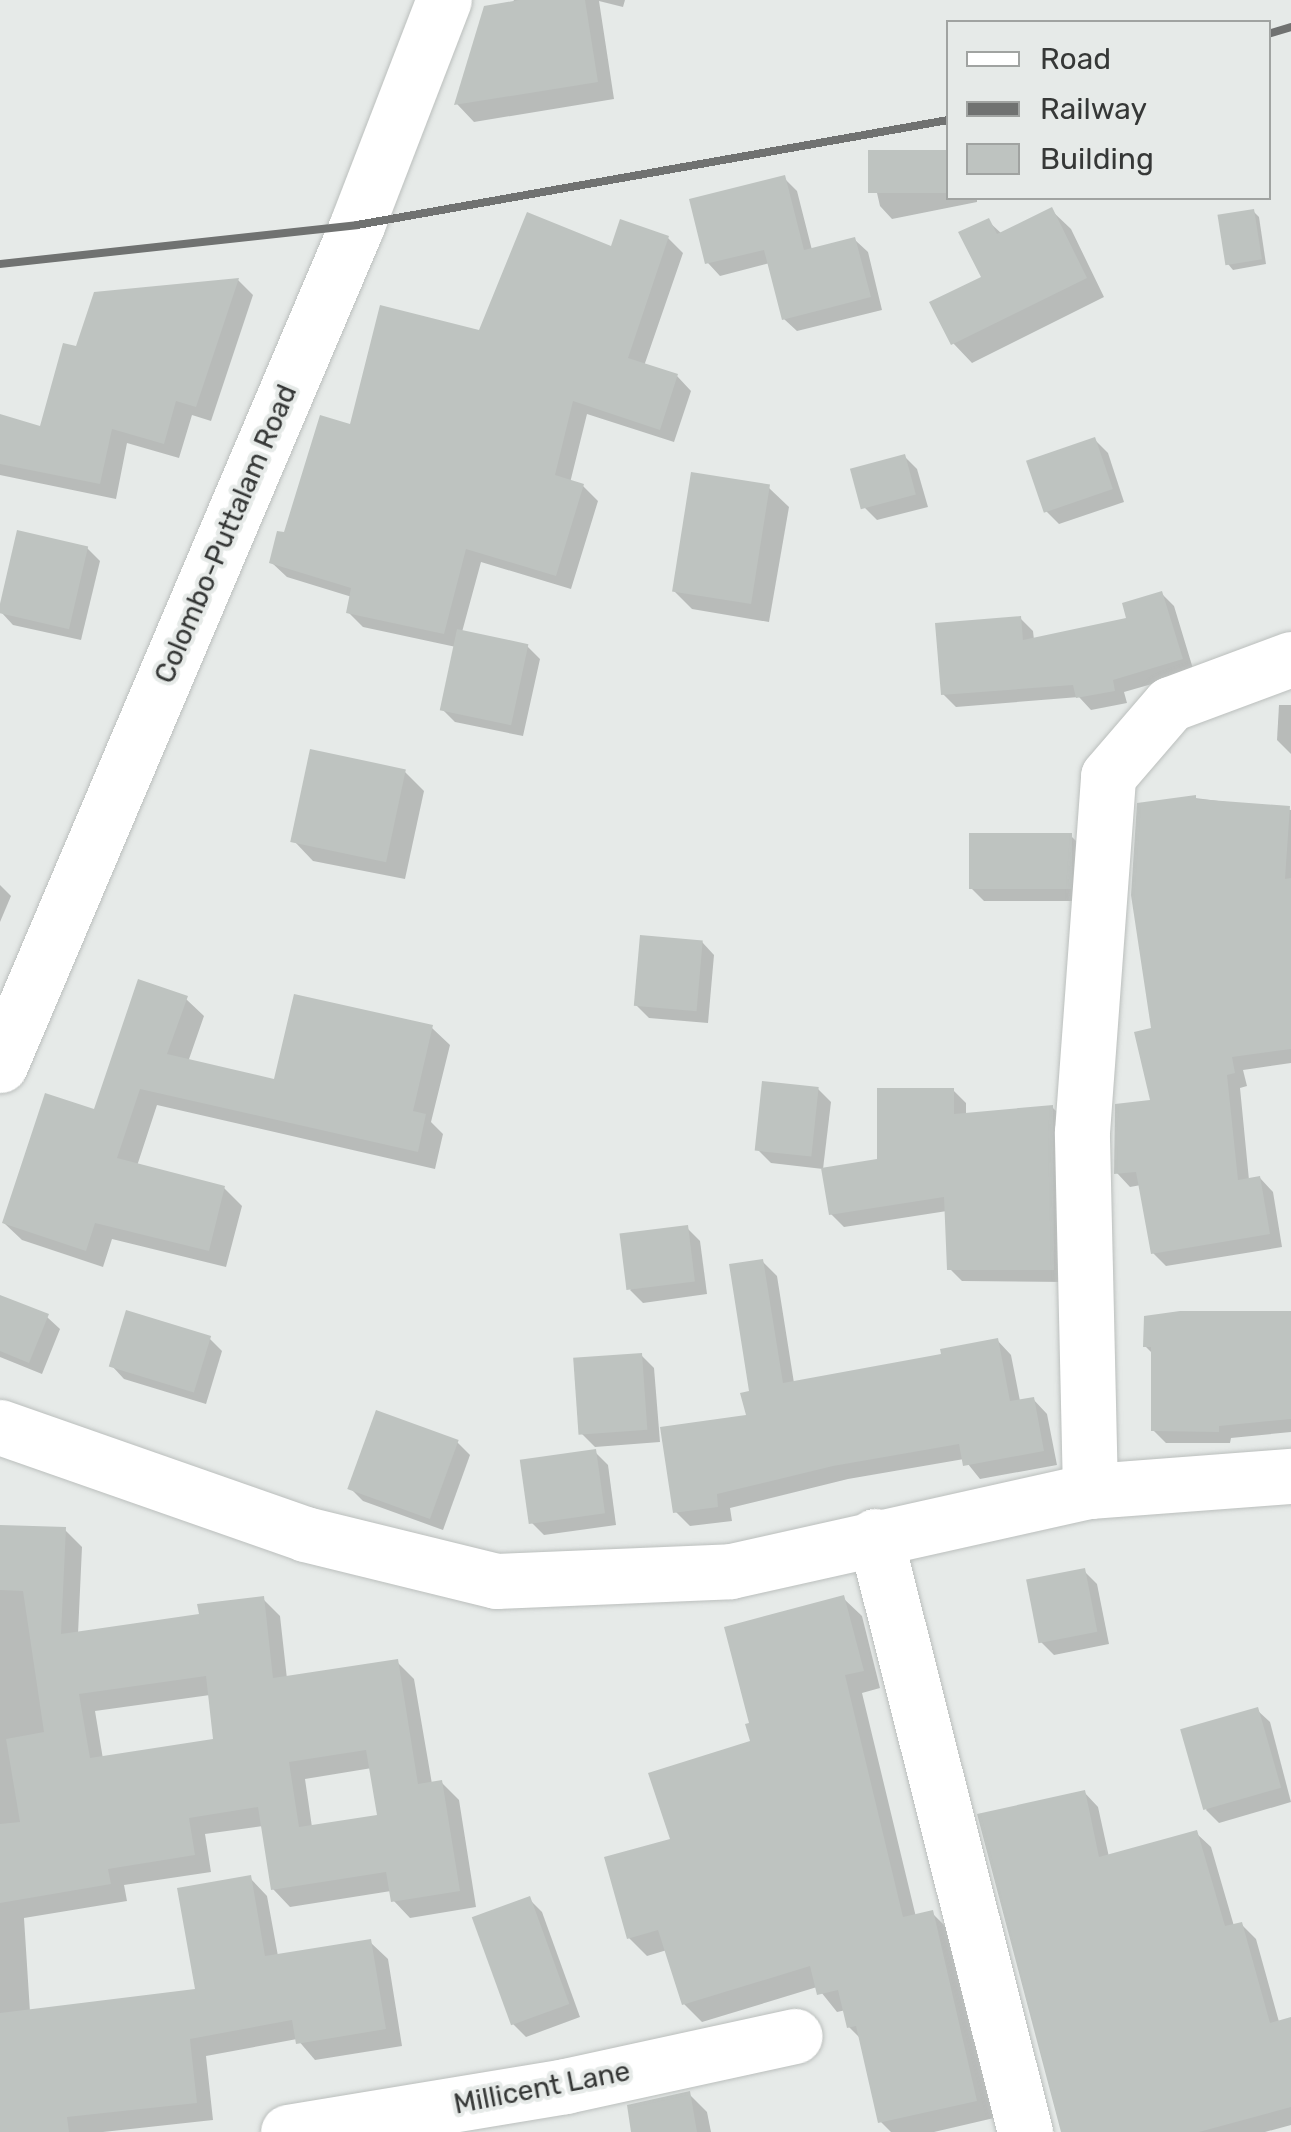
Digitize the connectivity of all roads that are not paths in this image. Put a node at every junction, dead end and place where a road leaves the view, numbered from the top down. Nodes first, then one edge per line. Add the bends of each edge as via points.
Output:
1 (444, 0) edge
2 (1291, 660) edge
3 (0, 1064) edge
4 (0, 1427) edge
5 (1291, 1476) edge
6 (1090, 1491) junction
7 (875, 1536) junction
8 (795, 2036) dead end
9 (288, 2132) edge
10 (1025, 2132) edge

1 - 3 main road, Colombo-Puttalam Road via 357,226
2 - 6 main road via 1170,704 1108,776 1082,1132
4 - 7 main road via 305,1534 496,1581 731,1570
5 - 6 main road
6 - 7 main road
7 - 10 main road
8 - 9 main road, Millicent Lane via 565,2086

